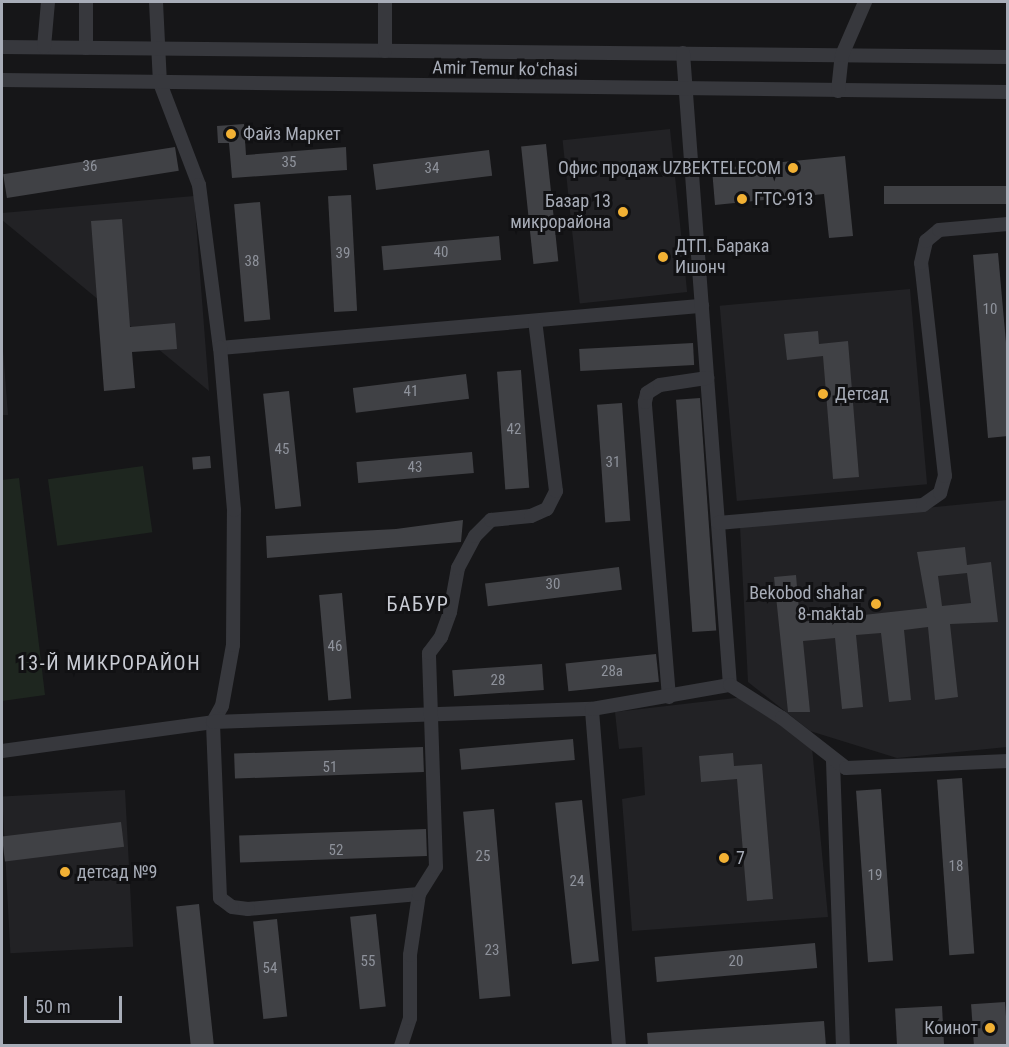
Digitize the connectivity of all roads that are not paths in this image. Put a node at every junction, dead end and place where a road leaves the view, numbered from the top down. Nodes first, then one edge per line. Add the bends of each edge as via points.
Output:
1 (48, 2) edge
2 (86, 2) edge
3 (156, 2) edge
4 (385, 2) edge
5 (865, 2) edge
6 (2, 47) edge
7 (44, 47) junction
8 (86, 48) junction
9 (158, 49) junction
10 (385, 51) junction
11 (683, 53) junction
12 (842, 55) junction
13 (1008, 57) edge
14 (2, 80) edge
15 (160, 83) junction
16 (686, 90) junction
17 (838, 91) junction
18 (1008, 92) edge
19 (1008, 224) edge
20 (702, 306) junction
21 (535, 321) junction
22 (220, 348) junction
23 (707, 378) junction
24 (718, 523) junction
25 (729, 685) junction
26 (669, 697) junction
27 (592, 709) junction
28 (430, 714) junction
29 (213, 722) junction
30 (2, 751) edge
31 (833, 761) junction
32 (1008, 761) edge
33 (419, 894) junction
34 (401, 1046) edge
35 (619, 1046) edge
36 (843, 1046) edge

1 - 7 street
2 - 8 street
3 - 9 street
4 - 10 street
5 - 12 street
6 - 7 street, Amir Temur koʻchasi
7 - 8 street, Amir Temur koʻchasi
8 - 9 street, Amir Temur koʻchasi
9 - 10 street, Amir Temur koʻchasi
9 - 15 street
10 - 11 street, Amir Temur koʻchasi
11 - 12 street, Amir Temur koʻchasi
11 - 16 street
12 - 13 street, Amir Temur koʻchasi
12 - 17 street
14 - 15 street, Amir Temur koʻchasi
15 - 16 street, Amir Temur koʻchasi
15 - 22 street via 199,185
16 - 17 street, Amir Temur koʻchasi
16 - 20 street
17 - 18 street, Amir Temur koʻchasi
19 - 24 street via 939,230 926,241 921,263 945,476 940,493 923,505
20 - 21 street
20 - 23 street
21 - 22 street
21 - 28 street via 556,491 547,509 531,516 491,520 475,536 458,568 441,637 429,653
22 - 29 street via 234,510 233,645 222,706
23 - 24 street
23 - 26 street via 660,385 647,393 645,402
24 - 25 street
25 - 26 street
25 - 31 street via 782,718
26 - 27 street
27 - 28 street
27 - 35 street
28 - 29 street
28 - 33 street via 436,867
29 - 30 street
29 - 33 street via 220,898 232,907 248,909
31 - 32 street via 846,768
31 - 36 street
33 - 34 street via 410,955 410,1018

